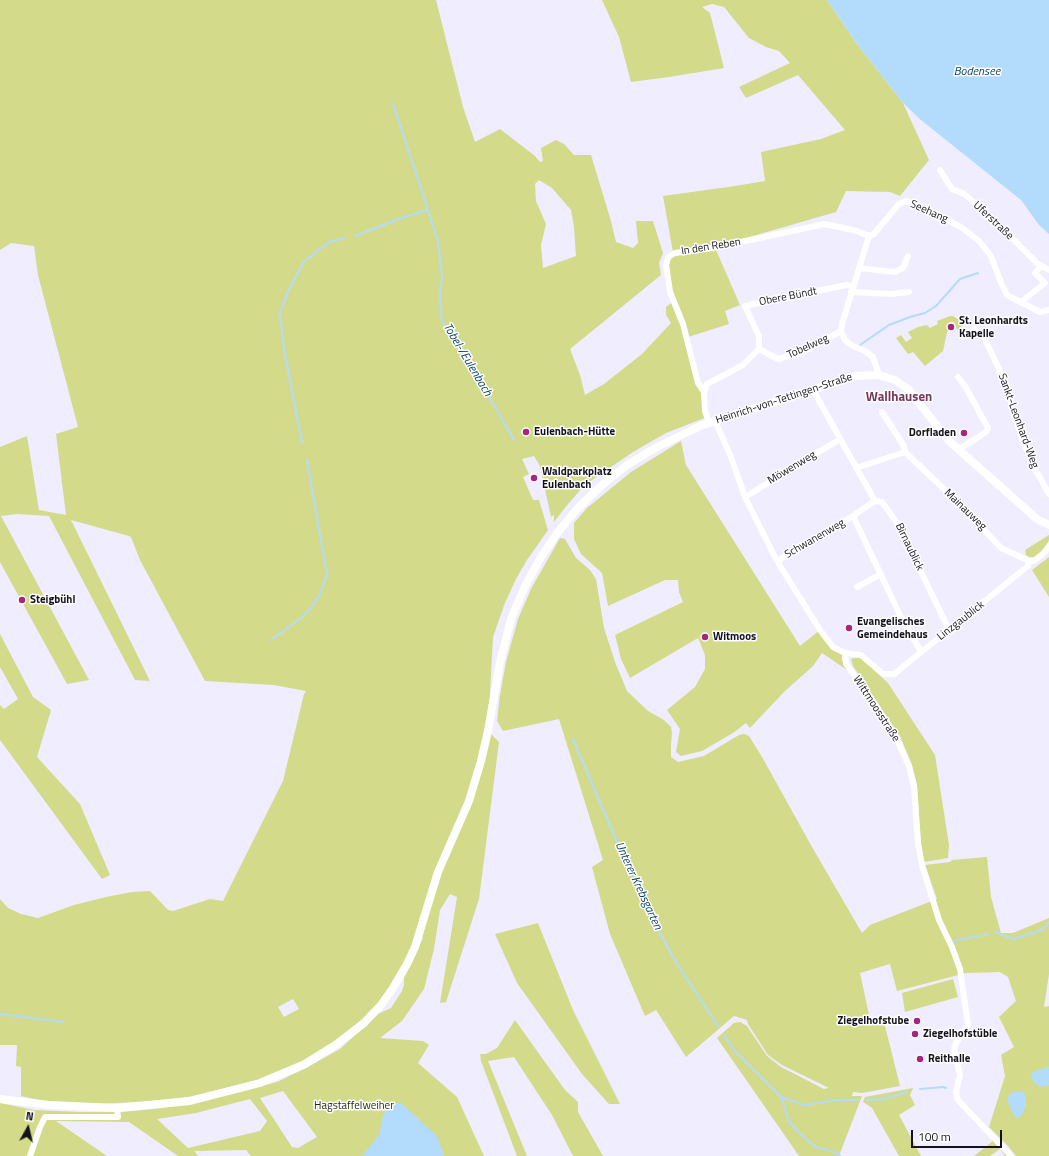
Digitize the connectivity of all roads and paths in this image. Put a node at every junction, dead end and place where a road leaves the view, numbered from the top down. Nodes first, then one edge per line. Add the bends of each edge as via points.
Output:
1 (940, 170) dead end
2 (869, 236) junction
3 (908, 256) dead end
4 (1041, 266) junction
5 (859, 268) junction
6 (1049, 270) edge
7 (852, 289) junction
8 (909, 292) dead end
9 (1021, 302) junction
10 (1049, 310) edge
11 (974, 329) dead end
12 (842, 331) junction
13 (759, 349) junction
14 (878, 375) junction
15 (958, 377) dead end
16 (813, 390) junction
17 (704, 392) junction
18 (882, 412) dead end
19 (712, 422) junction
20 (840, 439) junction
21 (958, 450) junction
22 (905, 452) junction
23 (856, 468) junction
24 (1049, 494) edge
25 (745, 497) junction
26 (875, 501) junction
27 (853, 516) junction
28 (1049, 525) edge
29 (1049, 546) edge
30 (777, 561) junction
31 (1029, 561) junction
32 (881, 574) junction
33 (857, 587) dead end
34 (949, 630) junction
35 (921, 652) junction
36 (845, 653) junction
37 (0, 1099) edge
38 (117, 1108) junction
39 (30, 1156) edge
40 (1011, 1156) edge

1 - 4 street, Uferstraße via 952,189 964,194 985,211
2 - 5 street, Seehang
2 - 9 street, Seehang via 874,234 899,204 906,201 930,211 961,227 979,241 991,256 1008,295
2 - 17 street, In den Reben via 824,224 717,247 675,253 668,257 666,265 670,292 683,324 698,383
3 - 5 street via 903,268 895,272
4 - 6 street, Uferstraße
4 - 9 street via 1035,273 1045,283
5 - 7 street, Seehang
7 - 8 street via 891,294
7 - 12 street, Seehang via 843,316
7 - 13 street, Obere Bündt via 846,285 745,306 759,336
9 - 10 street, Seehang via 1040,312
11 - 24 street, Sankt-Leonhard-Weg via 984,338 1007,386 1023,442 1034,469
12 - 13 street, Tobelweg via 803,352 778,359
12 - 14 street via 845,340 873,357
13 - 17 street via 743,365 707,384
14 - 16 main road, Heinrich-von-Tettingen-Straße via 856,376
14 - 21 main road, Heinrich-von-Tettingen-Straße via 894,380 908,389
15 - 21 street via 988,428 986,432
16 - 19 main road, Heinrich-von-Tettingen-Straße
16 - 20 street, Birnaublick
17 - 19 street via 705,412
18 - 22 street, Mainauweg via 904,446
19 - 25 street via 730,457
19 - 38 main road, Heinrich-von-Tettingen-Straße via 654,448 627,465 577,509 541,556 511,619 500,662 488,731 469,801 438,872 415,947 393,988 375,1011 364,1023 305,1064 260,1083 190,1101
20 - 23 street, Birnaublick
20 - 25 street, Möwenweg
21 - 28 main road, Heinrich-von-Tettingen-Straße via 1037,519
22 - 23 street
22 - 31 street, Mainauweg via 969,512 1002,548
23 - 26 street, Birnaublick
25 - 30 street
26 - 27 street, Schwanenweg
26 - 34 street, Birnaublick via 882,502 903,531
27 - 30 street, Schwanenweg
27 - 32 street, Schwanenweg
29 - 31 street, Linzgaublick via 1034,561
30 - 36 street via 820,630 834,647
31 - 34 street, Linzgaublick via 1028,566
32 - 33 street
32 - 35 street, Schwanenweg
34 - 35 street, Linzgaublick
35 - 36 street, Linzgaublick via 894,674 883,674 861,655
36 - 40 street, Wittmoosstraße via 846,664 896,737 908,766 914,786 922,865 939,920 960,968 968,1025 954,1049 960,1075 957,1099
37 - 38 main road, Heinrich-von-Tettingen-Straße via 55,1106
38 - 39 street via 118,1117 45,1117

